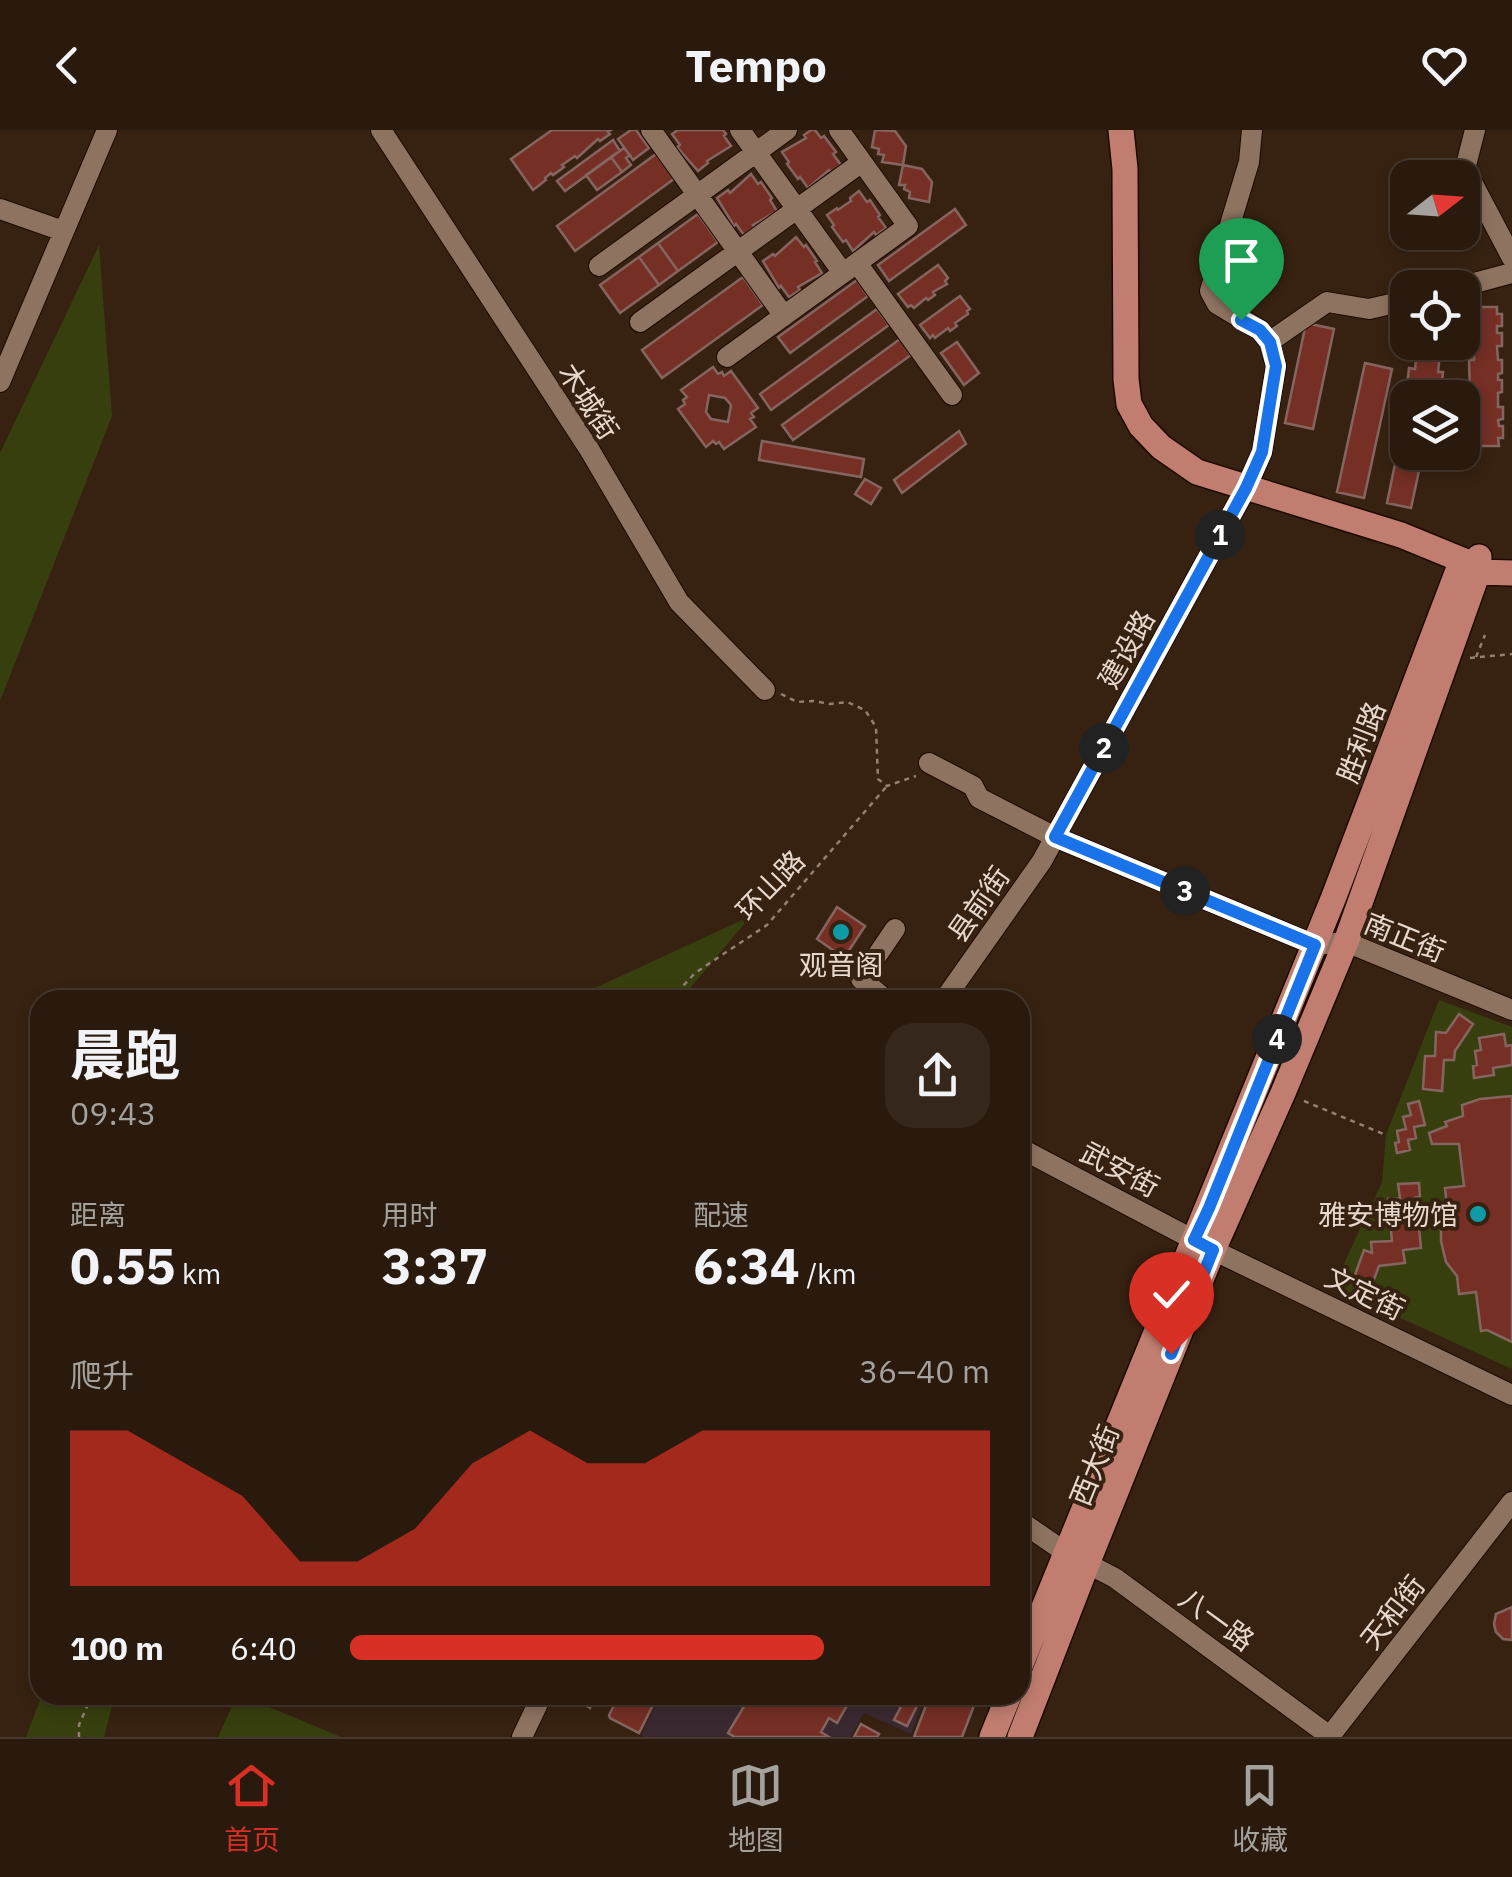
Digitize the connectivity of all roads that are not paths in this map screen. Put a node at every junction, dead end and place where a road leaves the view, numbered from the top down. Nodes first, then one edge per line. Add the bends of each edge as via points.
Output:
1 (107, 130) edge
2 (381, 130) edge
3 (650, 130) edge
4 (740, 130) edge
5 (787, 130) edge
6 (839, 130) edge
7 (1121, 130) edge
8 (1252, 130) edge
9 (1475, 130) edge
10 (756, 152) junction
11 (862, 162) junction
12 (697, 195) junction
13 (0, 208) edge
14 (797, 209) junction
15 (63, 231) junction
16 (738, 252) junction
17 (1512, 258) edge
18 (599, 266) dead end
19 (850, 268) junction
20 (1512, 273) edge
21 (1480, 282) edge
22 (1390, 304) edge
23 (784, 316) junction
24 (640, 322) dead end
25 (1270, 342) junction
26 (727, 357) dead end
27 (0, 382) edge
28 (952, 395) dead end
29 (1246, 488) junction
30 (1512, 556) edge
31 (1473, 563) junction
32 (1512, 574) edge
33 (765, 690) road end
34 (927, 768) road end
35 (1055, 837) junction
36 (896, 929) dead end
37 (1346, 942) junction
38 (1315, 945) junction
39 (874, 990) edge
40 (951, 990) edge
41 (1512, 1010) edge
42 (1030, 1153) edge
43 (1204, 1245) junction
44 (1512, 1395) edge
45 (1512, 1502) edge
46 (1505, 1521) edge
47 (1030, 1527) edge
48 (1076, 1558) junction
49 (1030, 1647) edge
50 (537, 1705) edge
51 (1004, 1705) edge
52 (1330, 1736) edge
53 (522, 1737) edge
54 (992, 1737) edge
55 (1020, 1737) edge

1 - 15 street
2 - 33 street, 木城街 via 679,602
3 - 12 street
4 - 10 street
5 - 10 street
6 - 11 street
7 - 29 main road via 1129,404 1161,447 1197,472
8 - 25 street via 1250,162 1210,291 1217,304
9 - 17 street via 1465,169
10 - 12 street
10 - 14 street
11 - 14 street
11 - 19 street via 908,226
12 - 16 street
12 - 18 street
13 - 15 street
14 - 16 street
14 - 19 street
15 - 27 street
16 - 23 street
16 - 24 street
19 - 23 street
19 - 28 street
20 - 21 street
22 - 25 street via 1370,309 1327,302
23 - 26 street
25 - 29 street, 建设路 via 1276,366 1262,452
29 - 31 main road
29 - 35 street, 建设路
30 - 31 main road
31 - 32 main road
31 - 37 main road, 胜利路
31 - 38 main road, 胜利路
34 - 35 street, 南正街 via 972,786 979,798
35 - 38 street, 南正街
35 - 40 street, 县前街
36 - 39 street via 861,979
37 - 38 street, 南正街
37 - 41 street, 南正街
37 - 43 main road, 西大街 via 1283,1092
38 - 43 main road, 西大街 via 1209,1208
42 - 43 street, 武安街
43 - 44 street, 文定街
43 - 48 main road, 西大街
45 - 46 street, 天和街
46 - 52 street, 天和街
47 - 48 street, 八一路
48 - 49 main road, 西大街
48 - 52 street, 八一路 via 1115,1578
48 - 55 main road, 西大街
50 - 53 street
51 - 54 main road

